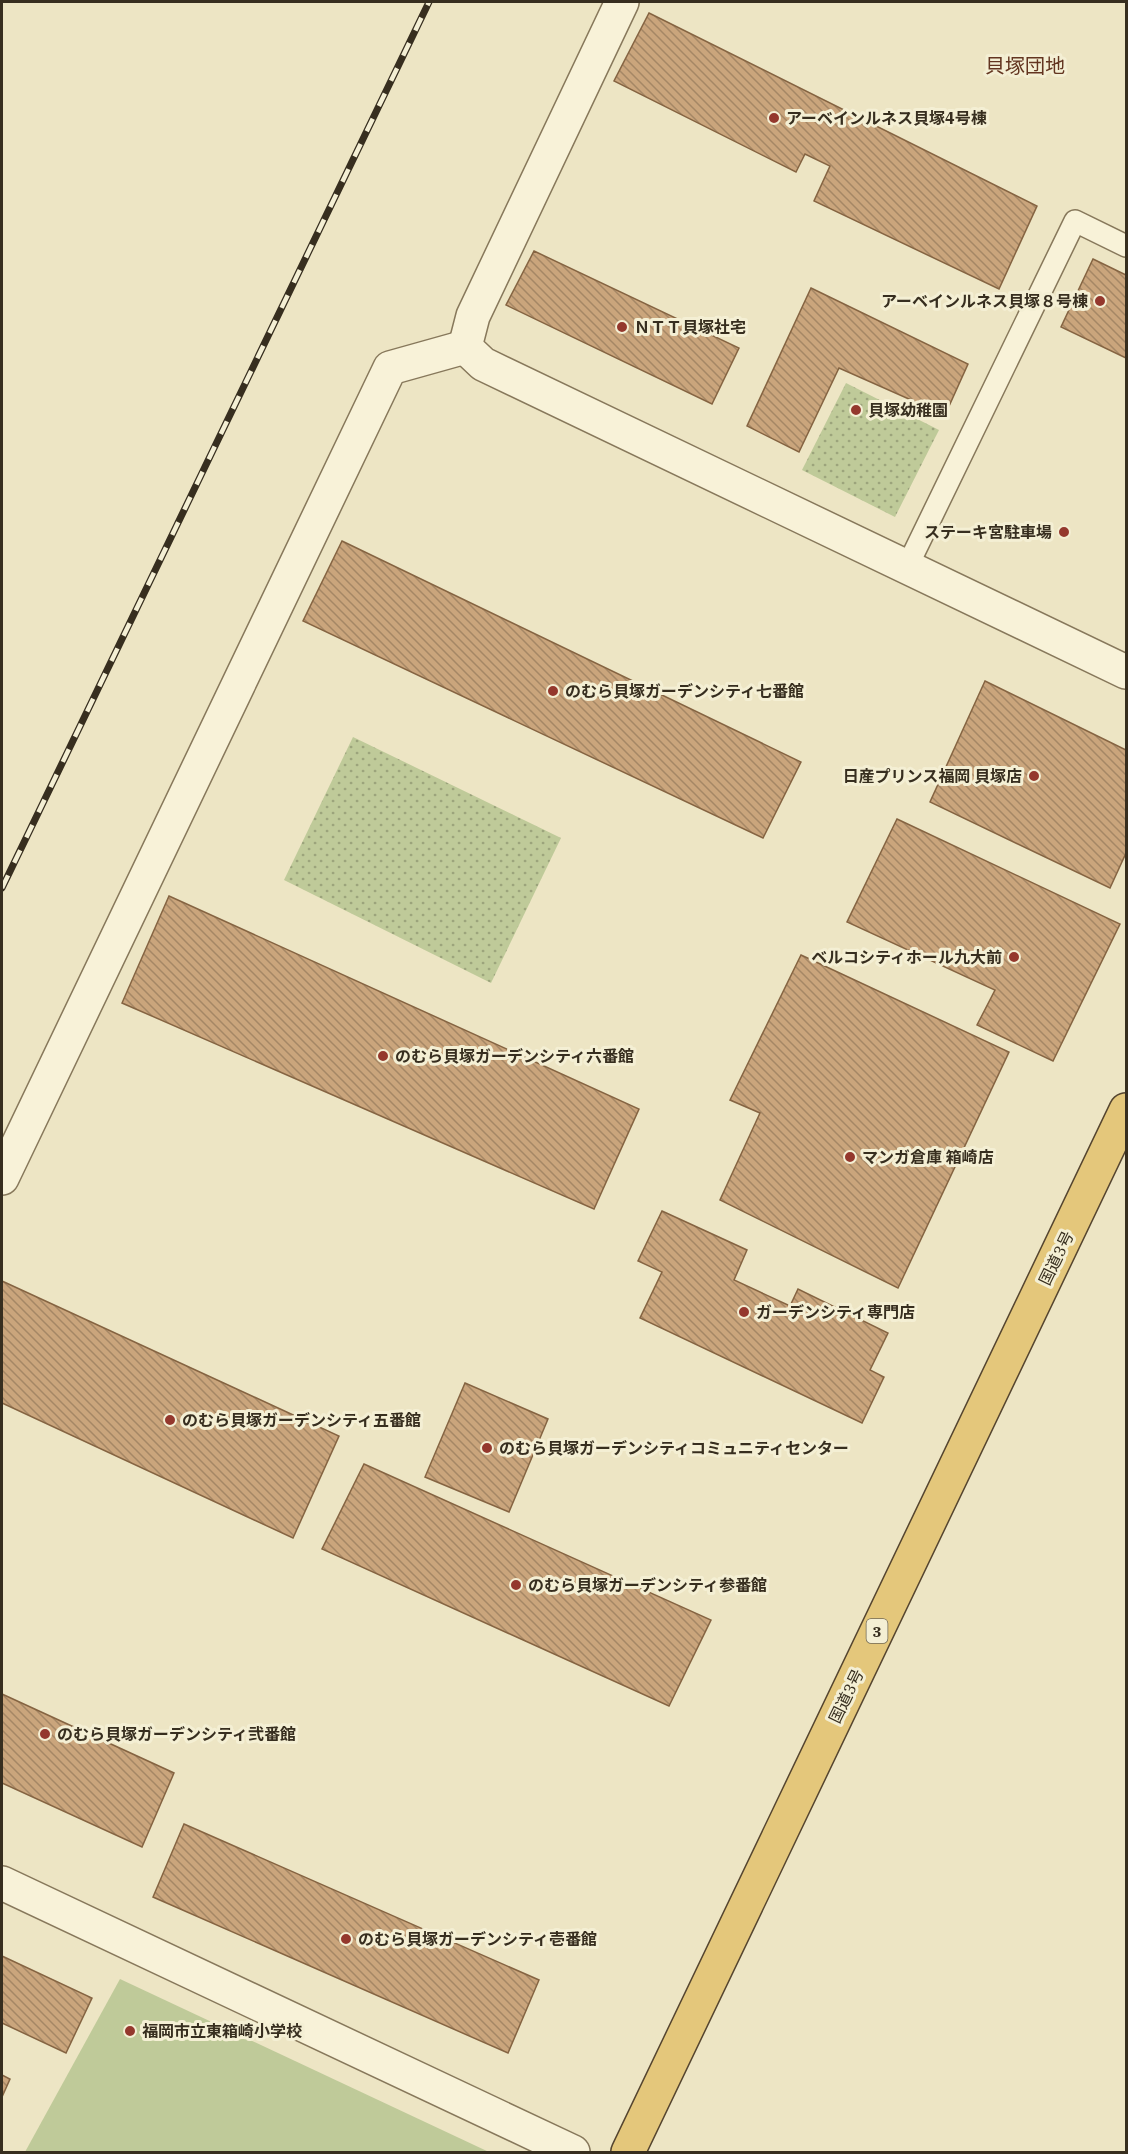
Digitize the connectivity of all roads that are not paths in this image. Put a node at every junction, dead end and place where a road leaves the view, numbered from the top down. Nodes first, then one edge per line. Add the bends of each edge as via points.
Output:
1 (622, 2) edge
2 (1126, 246) edge
3 (465, 347) junction
4 (907, 567) junction
5 (1126, 672) edge
6 (1126, 1110) edge
7 (2, 1178) edge
8 (2, 1883) edge
9 (573, 2152) edge
10 (628, 2152) edge

1 - 3 street via 473,316
2 - 4 lane via 1075,221
3 - 4 street via 483,364
3 - 7 street via 390,368
4 - 5 street
6 - 10 highway, 国道3号 / 3
8 - 9 street

